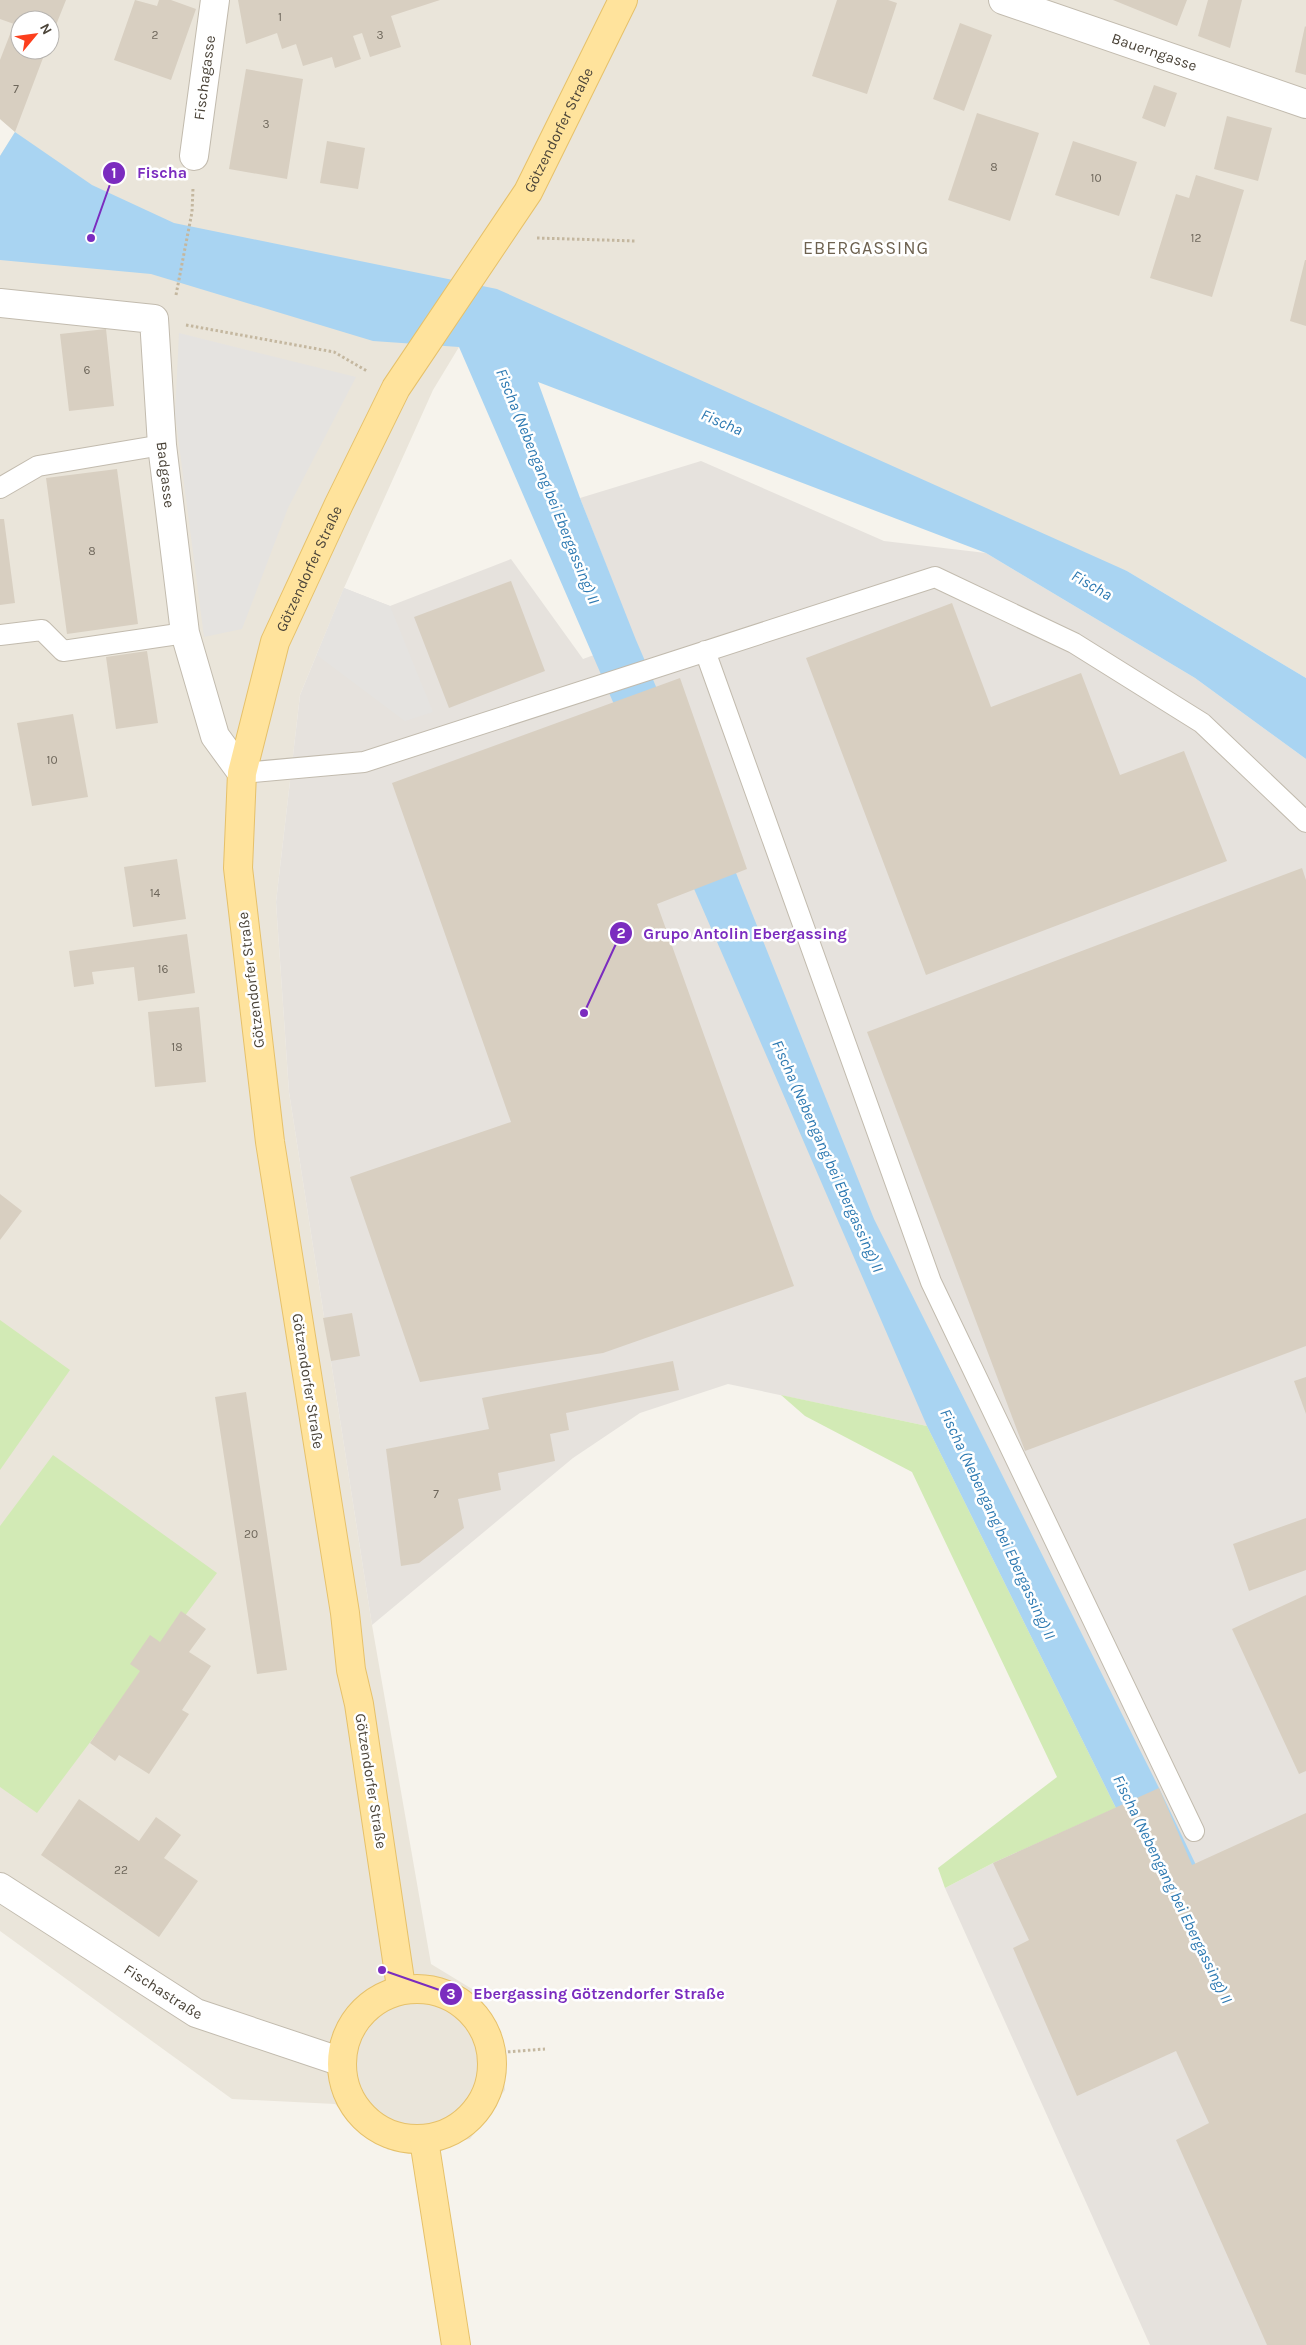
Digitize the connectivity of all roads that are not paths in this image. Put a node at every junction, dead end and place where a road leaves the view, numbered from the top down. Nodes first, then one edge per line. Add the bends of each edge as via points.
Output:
1 (215, 0) edge
2 (623, 0) edge
3 (1003, 0) edge
4 (1306, 104) edge
5 (194, 156) dead end
6 (0, 303) edge
7 (162, 445) junction
8 (0, 488) edge
9 (185, 633) junction
10 (0, 635) edge
11 (705, 651) junction
12 (242, 773) junction
13 (1306, 822) edge
14 (1194, 1831) dead end
15 (0, 1887) edge
16 (401, 1987) junction
17 (342, 2062) junction
18 (424, 2140) junction
19 (456, 2345) edge

1 - 5 street, Fischagasse
2 - 12 main road, Götzendorfer Straße via 528,192 400,382 338,504 275,642
3 - 4 street, Bauerngasse
6 - 7 street, Badgasse via 154,319
7 - 8 lane via 38,466
7 - 9 street, Badgasse
9 - 10 lane via 62,651 42,630
9 - 12 street, Badgasse via 215,736
11 - 12 lane via 364,762
11 - 13 lane via 935,577 1074,643 1202,723
11 - 14 lane via 931,1282
12 - 16 main road, Götzendorfer Straße via 238,868 270,1142
15 - 17 street, Fischastraße via 196,2013
16 - 17 main road via 378,1998 359,2015 346,2037
16 - 18 main road via 433,1989 461,2001 482,2024 493,2053 491,2084 478,2111 454,2131
17 - 18 main road via 345,2087 357,2110 376,2127 391,2134
18 - 19 main road

